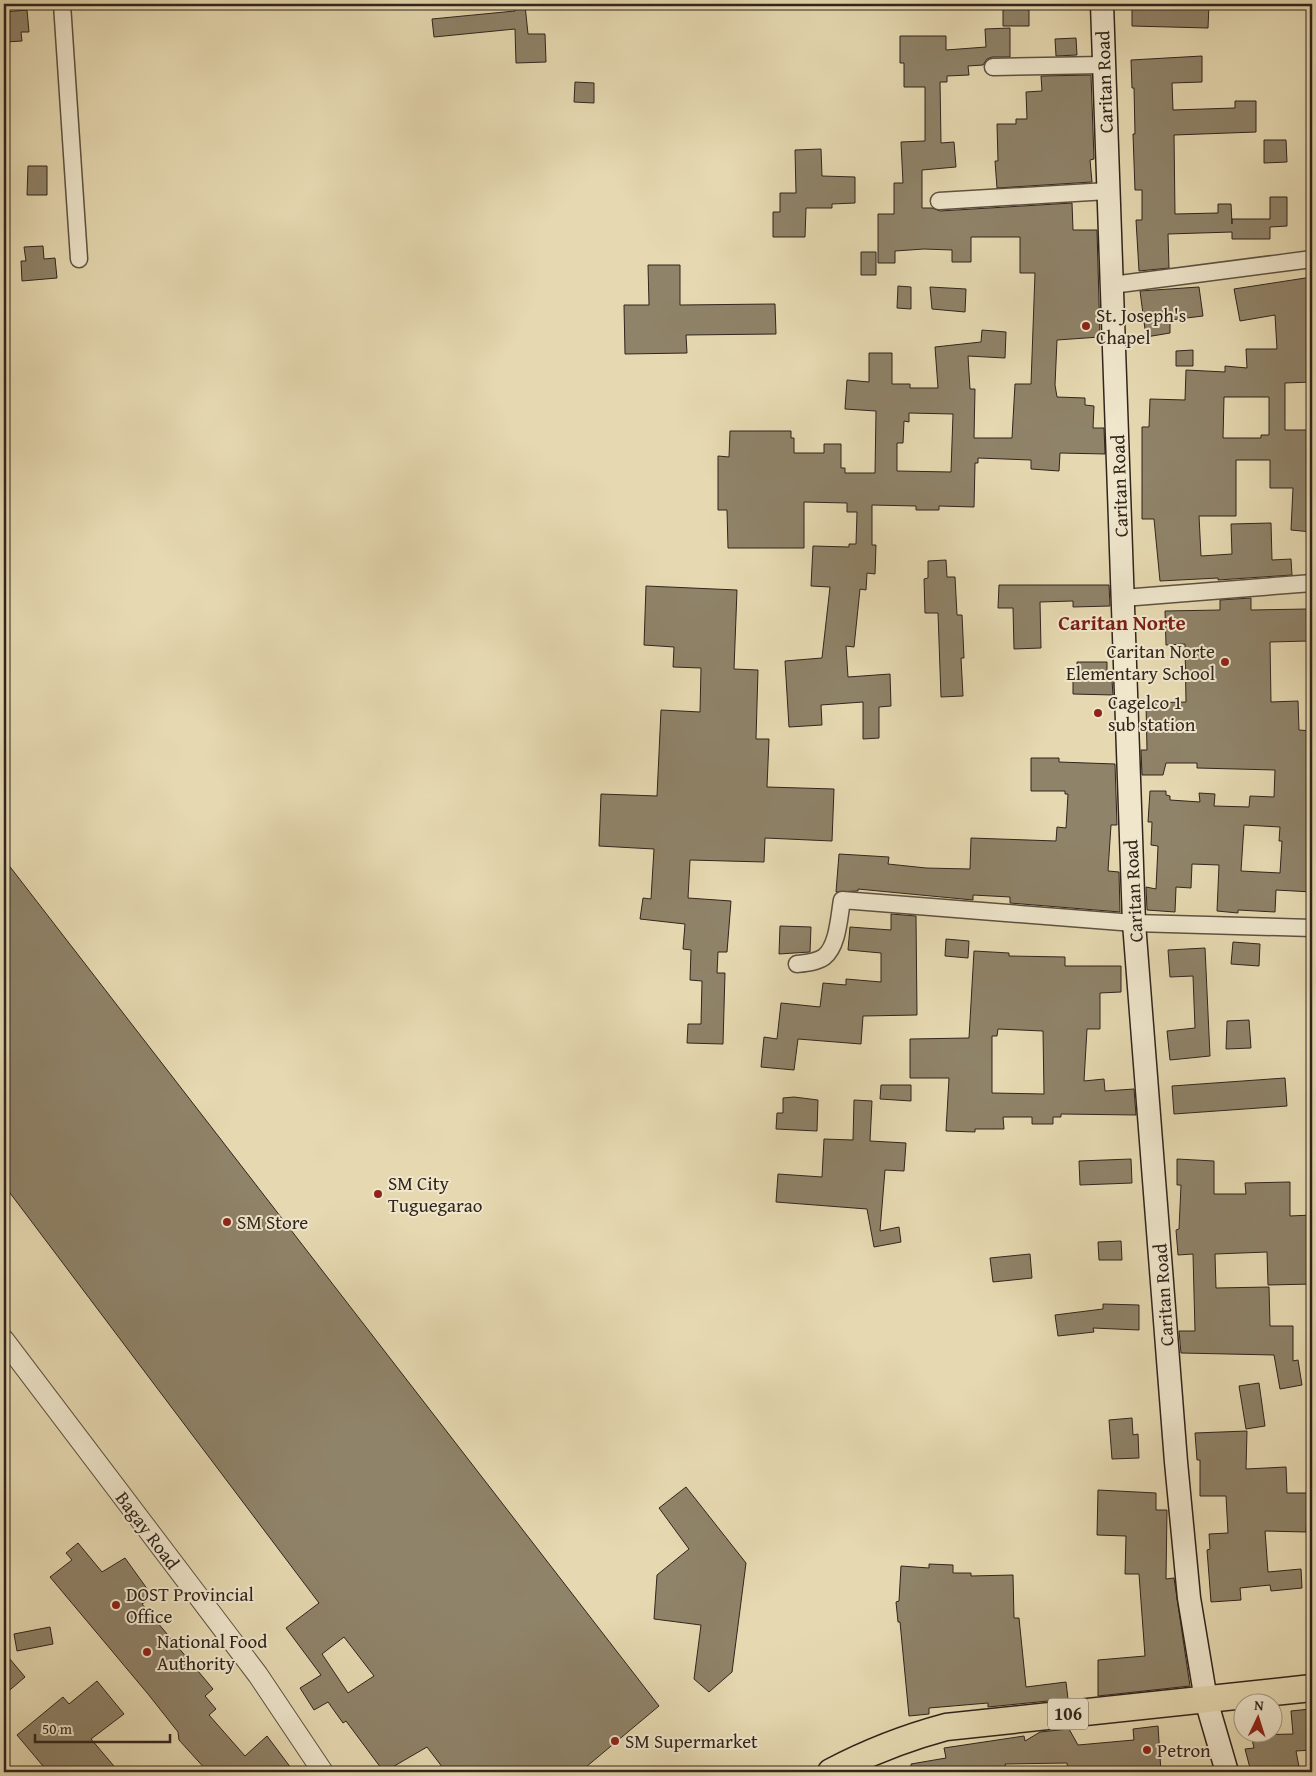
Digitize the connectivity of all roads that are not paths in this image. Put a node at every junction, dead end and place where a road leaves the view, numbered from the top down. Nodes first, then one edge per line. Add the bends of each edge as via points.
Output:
1 (62, 4) edge
2 (1102, 4) edge
3 (1104, 65) junction
4 (993, 67) dead end
5 (1108, 191) junction
6 (939, 201) dead end
7 (79, 259) dead end
8 (1312, 259) edge
9 (1112, 285) junction
10 (1312, 583) edge
11 (1122, 598) junction
12 (1134, 922) junction
13 (1312, 928) edge
14 (797, 964) dead end
15 (4, 1340) edge
16 (1312, 1688) edge
17 (1206, 1700) junction
18 (324, 1772) edge
19 (831, 1772) edge
20 (1227, 1772) edge

1 - 7 street
2 - 3 main road, Caritan Road
3 - 4 street
3 - 5 main road, Caritan Road
5 - 6 street
5 - 9 main road, Caritan Road
8 - 9 street
9 - 11 main road, Caritan Road
10 - 11 street
11 - 12 main road, Caritan Road
12 - 13 street
12 - 14 street via 842,900 832,944 825,956
12 - 17 main road, Caritan Road via 1176,1462 1189,1598
15 - 18 street, Bagay Road via 258,1675
16 - 17 highway, 106
17 - 19 highway, 106 via 946,1728 902,1739
17 - 20 main road, Caritan Road

